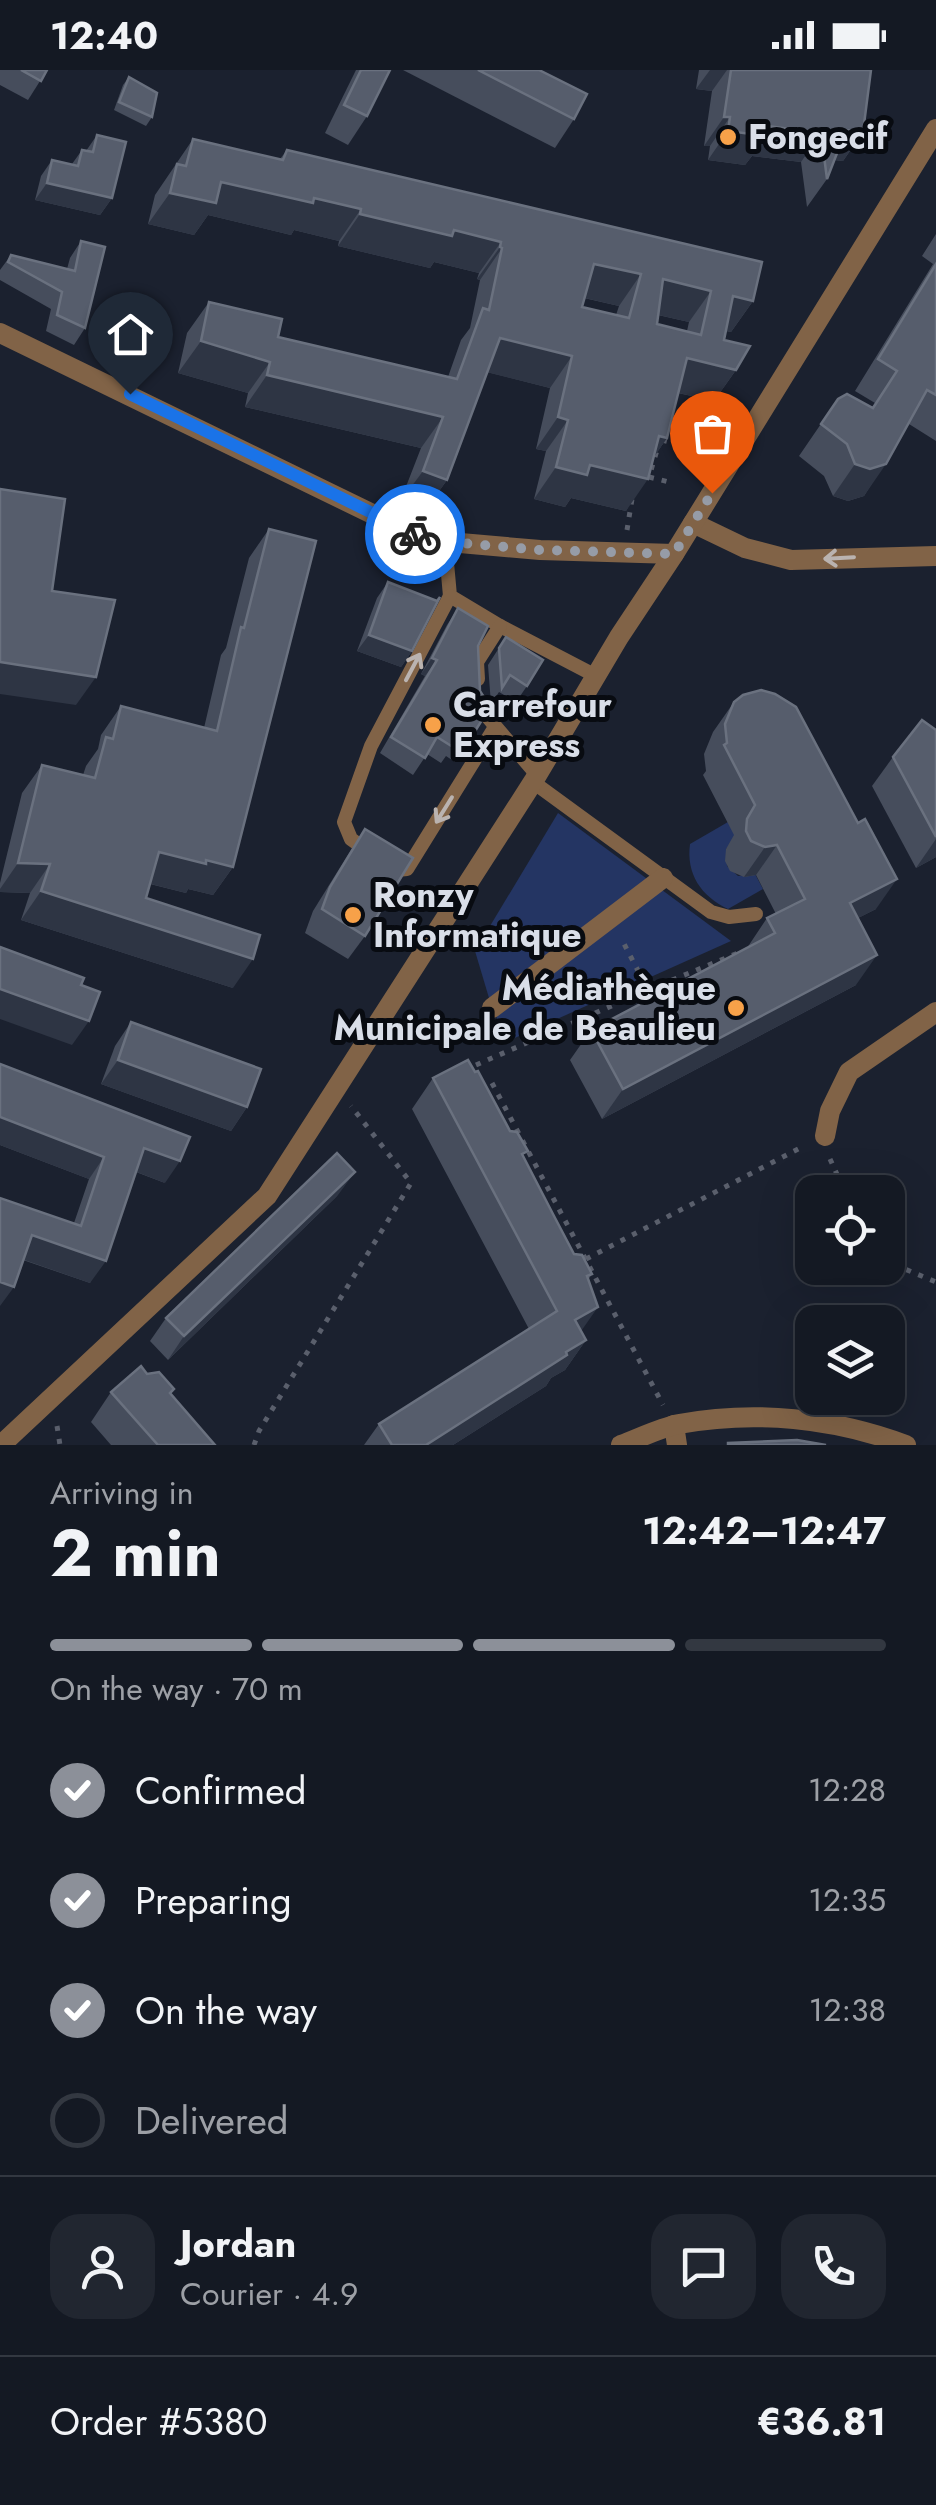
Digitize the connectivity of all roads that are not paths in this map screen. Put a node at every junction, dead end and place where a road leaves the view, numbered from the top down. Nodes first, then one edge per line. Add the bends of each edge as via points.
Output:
1 (936, 129) edge
2 (0, 332) edge
3 (693, 524) junction
4 (445, 541) junction
5 (674, 554) junction
6 (936, 556) edge
7 (450, 596) junction
8 (500, 626) junction
9 (596, 676) junction
10 (495, 726) junction
11 (535, 778) junction
12 (663, 878) junction
13 (756, 914) dead end
14 (492, 1008) dead end
15 (936, 1012) edge
16 (824, 1136) road end
17 (676, 1435) edge
18 (1, 1445) edge
19 (621, 1445) edge
20 (906, 1445) edge

1 - 3 street
2 - 4 street via 426,540
3 - 5 street
6 -> 3 street via 791,560
4 - 5 street
4 - 7 lane
5 - 9 street
7 - 8 lane
10 -> 7 lane via 407,869 396,870 351,839 344,822 371,746
8 - 9 lane
8 - 10 lane via 478,662 479,706
9 - 11 street
10 - 11 lane
11 - 12 lane
11 - 18 street via 266,1196
12 - 13 lane via 711,912 729,918
12 - 14 street
15 - 16 street via 848,1072
17 - 19 street
17 - 20 street via 720,1418 772,1416

